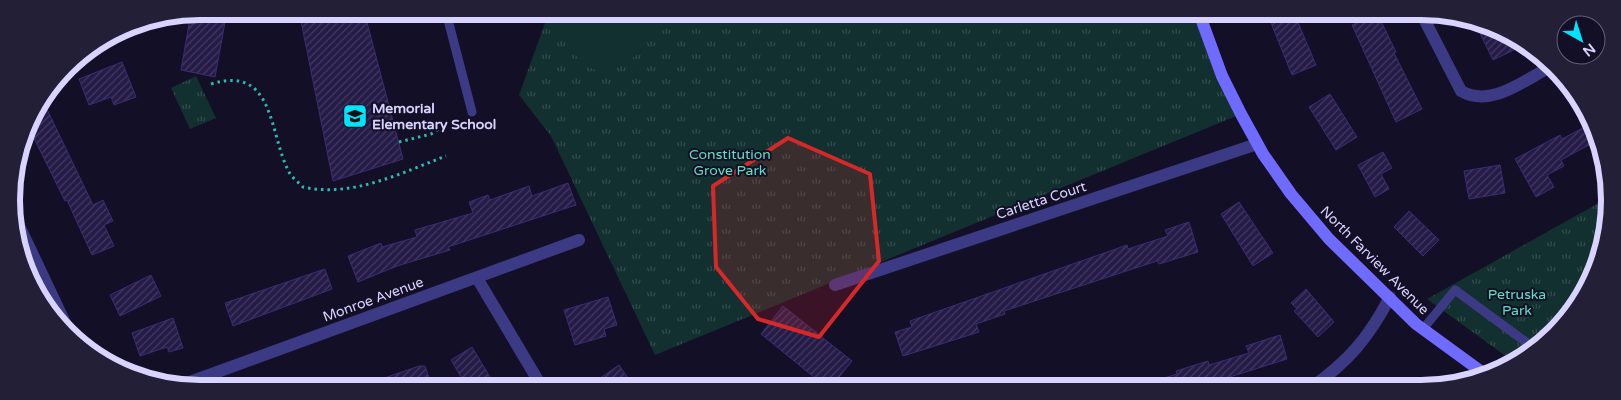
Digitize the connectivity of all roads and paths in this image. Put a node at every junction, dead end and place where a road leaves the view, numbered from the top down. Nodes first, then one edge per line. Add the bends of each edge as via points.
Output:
1 (448, 20) edge
2 (1202, 20) edge
3 (1425, 20) edge
4 (1545, 70) edge
5 (211, 84) dead end
6 (472, 112) dead end
7 (440, 128) dead end
8 (399, 142) dead end
9 (1257, 144) junction
10 (446, 156) dead end
11 (23, 234) edge
12 (579, 240) dead end
13 (476, 278) junction
14 (835, 285) dead end
15 (1390, 297) junction
16 (61, 315) edge
17 (1423, 329) junction
18 (1529, 344) edge
19 (1479, 370) edge
20 (195, 380) edge
21 (538, 380) edge
22 (1322, 380) edge

1 - 6 lane
2 - 9 street, North Farview Avenue via 1222,76
3 - 4 street via 1461,91 1469,95 1494,96
5 - 10 path via 225,79 247,82 258,93 271,117 288,170 303,187 336,191 365,185
7 - 8 path
9 - 14 street, Carletta Court
9 - 15 street, North Farview Avenue via 1290,194 1329,239
11 - 16 street
12 - 13 street, Monroe Avenue
13 - 20 street, Monroe Avenue
13 - 21 street
15 - 17 street, North Farview Avenue
15 - 22 street via 1357,349
17 - 18 lane via 1455,290
17 - 19 street, North Farview Avenue

